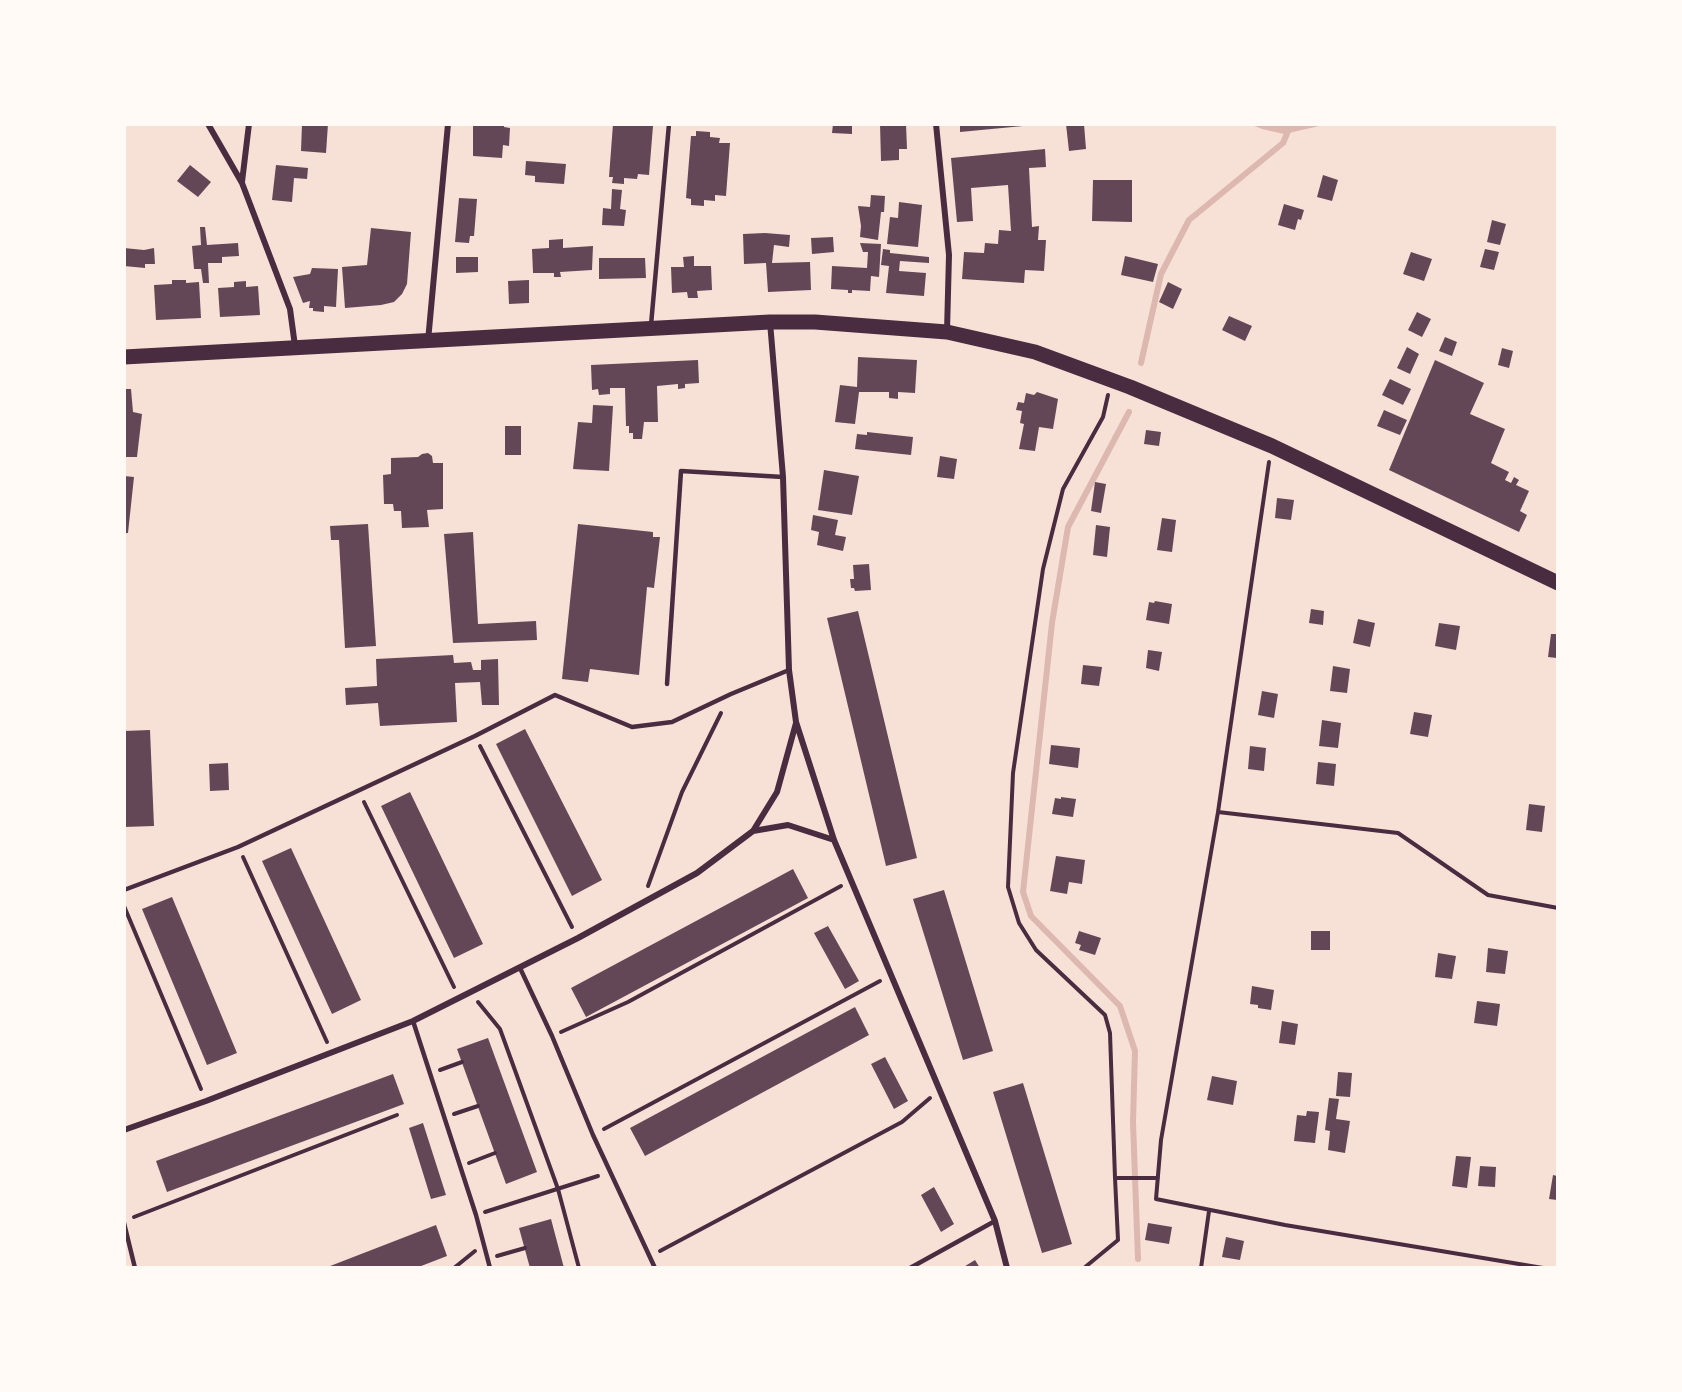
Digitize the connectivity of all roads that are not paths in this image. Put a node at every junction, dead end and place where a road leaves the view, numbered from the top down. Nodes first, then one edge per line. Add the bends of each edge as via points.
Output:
1 (208, 124) edge
2 (249, 124) edge
3 (448, 124) edge
4 (669, 124) edge
5 (936, 124) edge
6 (242, 183) junction
7 (770, 322) junction
8 (651, 329) junction
9 (947, 332) junction
10 (428, 342) junction
11 (295, 349) junction
12 (124, 357) edge
13 (783, 477) junction
14 (1557, 583) edge
15 (789, 670) junction
16 (667, 684) dead end
17 (796, 722) junction
18 (753, 831) junction
19 (834, 840) junction
20 (124, 890) edge
21 (520, 968) junction
22 (412, 1021) junction
23 (124, 1130) edge
24 (994, 1221) junction
25 (124, 1222) edge
26 (135, 1268) edge
27 (490, 1268) edge
28 (655, 1268) edge
29 (910, 1268) edge
30 (1007, 1268) edge

1 - 6 street
2 - 6 street
3 - 10 street
4 - 8 lane
5 - 9 street via 949,255
6 - 11 street via 290,309
7 - 8 main road
7 - 9 main road
7 - 13 street
8 - 10 main road
9 - 14 main road via 1035,352 1112,380 1272,446
10 - 11 main road
11 - 12 main road
13 - 15 street
13 - 16 lane via 681,471
15 - 17 street
15 - 20 lane via 672,722 632,727 555,695 238,846
17 - 18 street via 777,792
17 - 19 street
18 - 19 street via 788,825
18 - 21 street via 697,873
19 - 24 street
21 - 22 street
21 - 28 lane
22 - 23 street
22 - 27 lane
24 - 29 lane
24 - 30 street
25 - 26 lane

